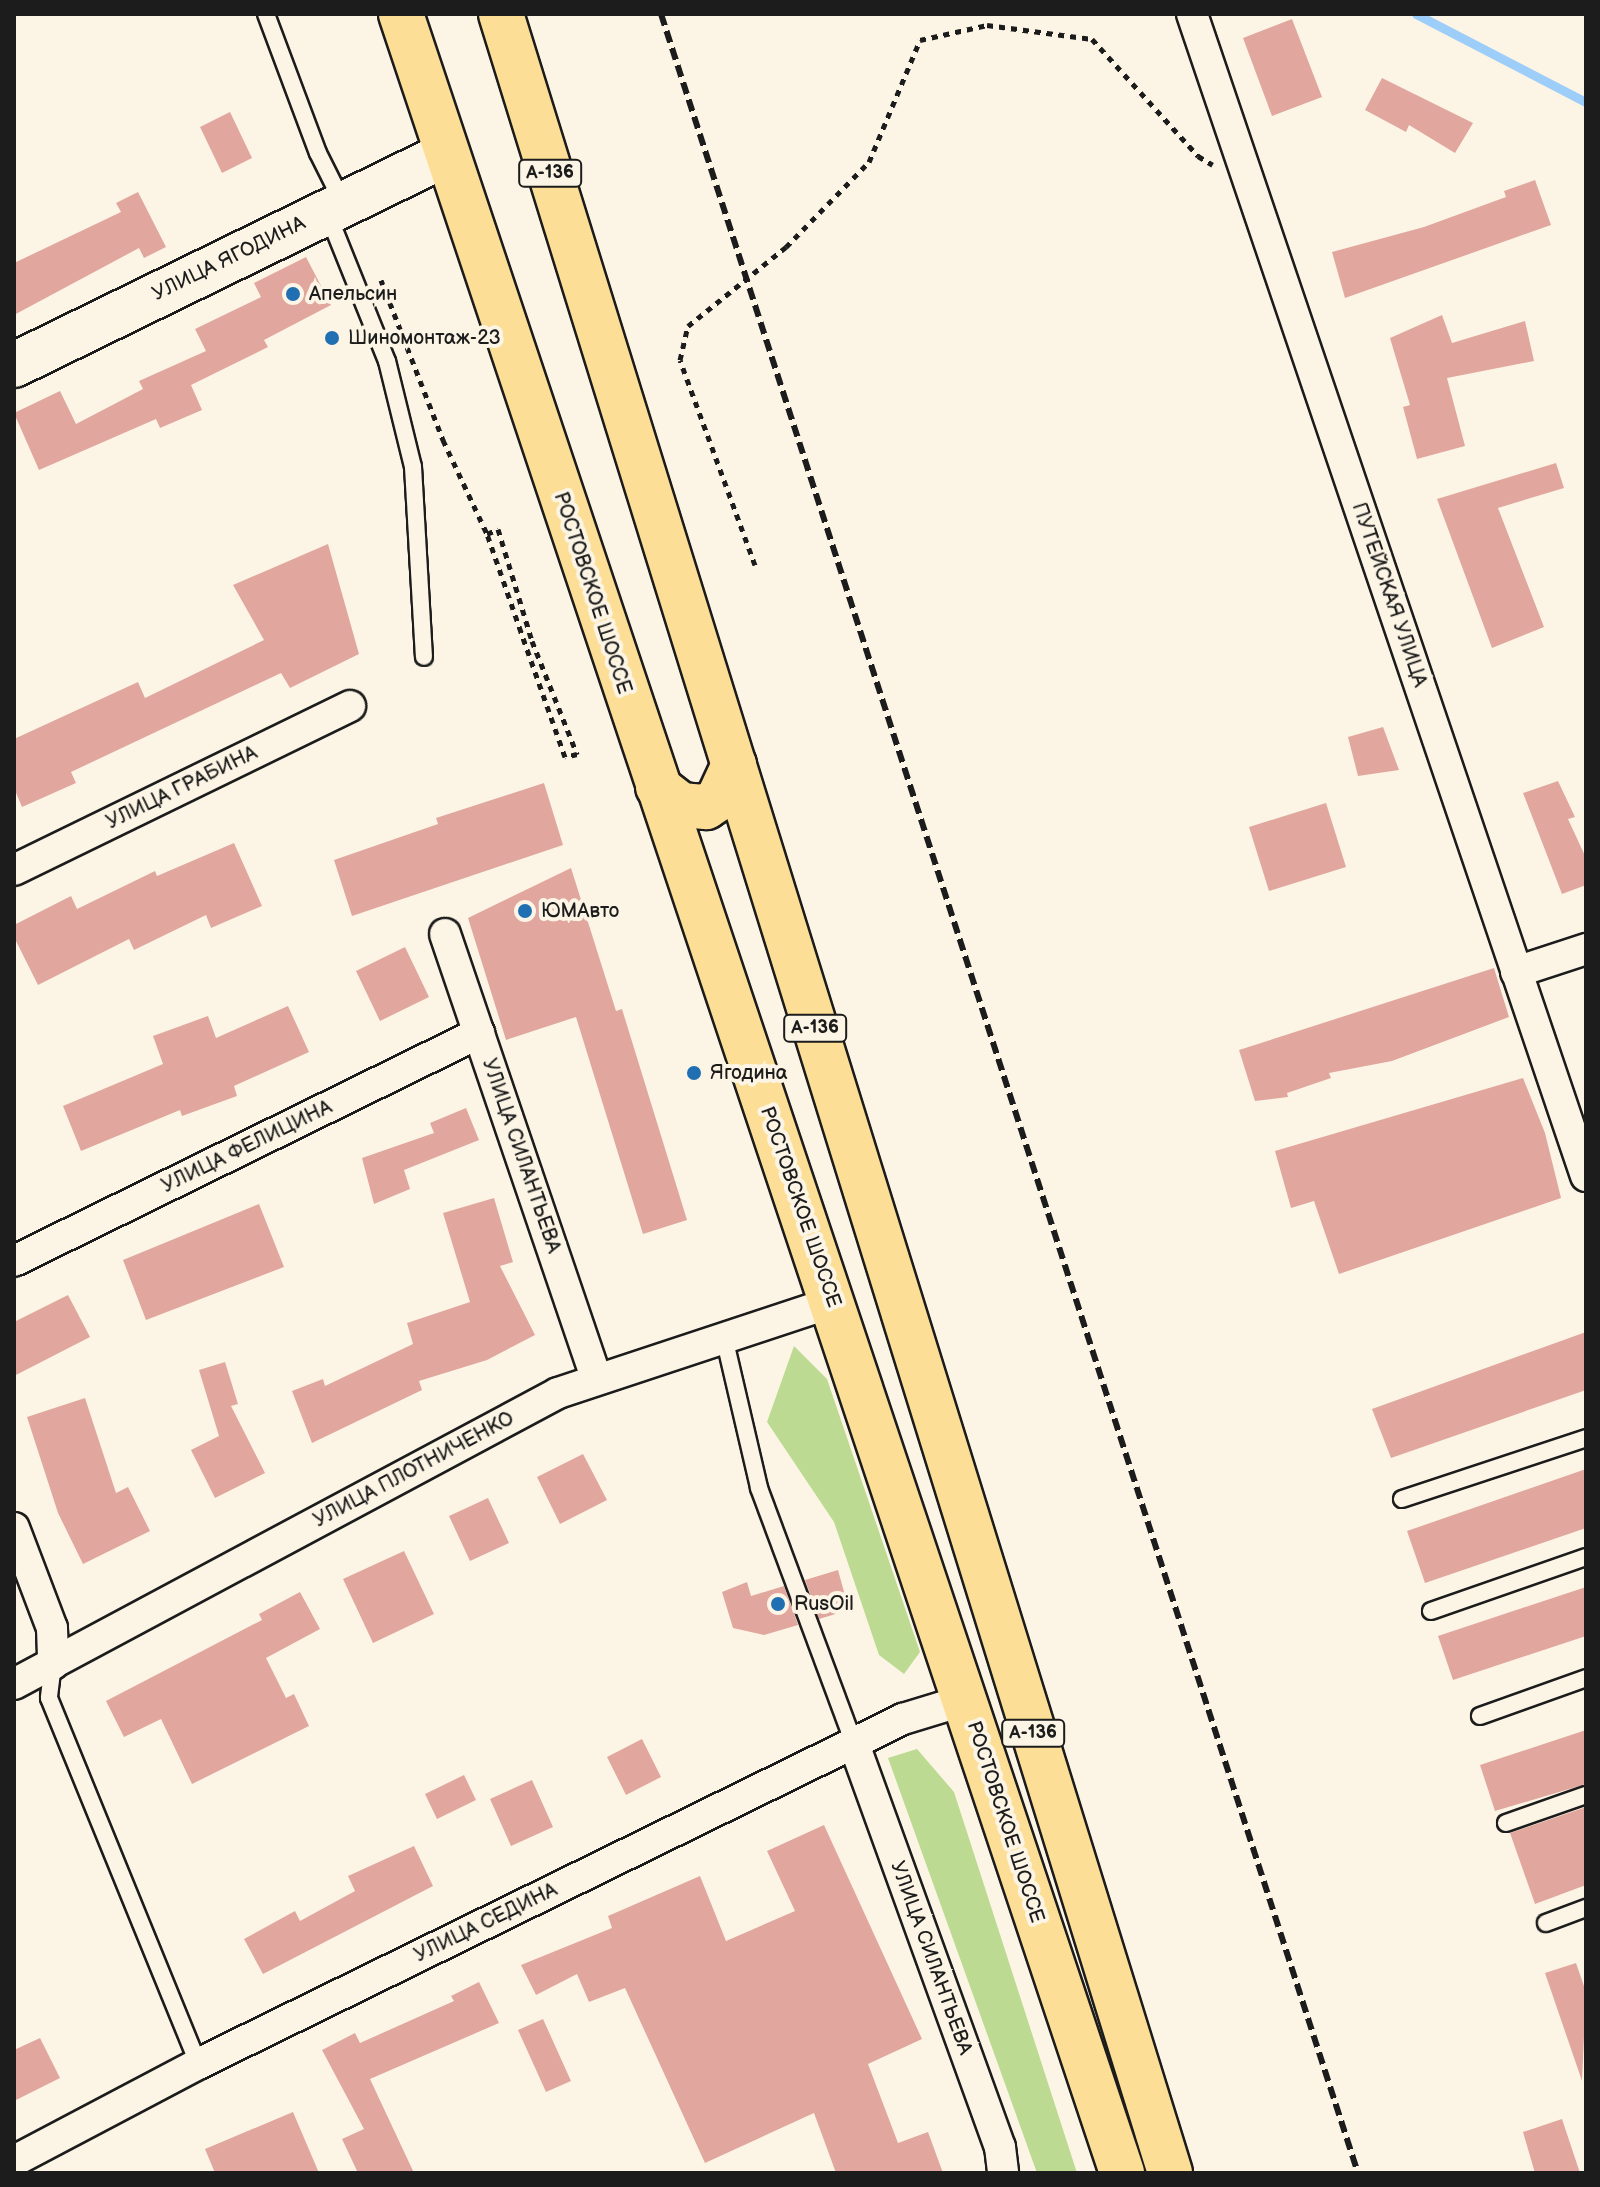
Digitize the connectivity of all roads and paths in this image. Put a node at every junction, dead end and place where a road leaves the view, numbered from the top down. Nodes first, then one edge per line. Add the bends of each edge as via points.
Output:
1 (266, 14) edge
2 (401, 14) edge
3 (501, 14) edge
4 (1192, 14) edge
5 (444, 155) junction
6 (1251, 188) junction
7 (335, 207) junction
8 (352, 274) junction
9 (14, 365) edge
10 (487, 534) junction
11 (755, 565) dead end
12 (424, 657) dead end
13 (350, 706) dead end
14 (734, 764) junction
15 (658, 787) junction
16 (14, 870) edge
17 (445, 934) dead end
18 (1586, 949) edge
19 (1516, 972) junction
20 (479, 1033) junction
21 (1586, 1176) edge
22 (14, 1261) edge
23 (833, 1302) junction
24 (724, 1337) junction
25 (596, 1378) junction
26 (1586, 1438) edge
27 (1402, 1499) dead end
28 (14, 1528) edge
29 (1586, 1557) edge
30 (1431, 1611) dead end
31 (53, 1664) junction
32 (1586, 1678) edge
33 (14, 1684) edge
34 (965, 1700) junction
35 (1480, 1716) dead end
36 (854, 1744) junction
37 (1586, 1795) edge
38 (1506, 1823) dead end
39 (1586, 1908) edge
40 (1546, 1923) dead end
41 (198, 2064) junction
42 (14, 2161) edge
43 (1003, 2173) edge
44 (1122, 2173) edge
45 (1170, 2173) edge

1 - 7 lane
2 - 5 highway, РОСТОВСКОЕ ШОССЕ / А-136
3 - 14 highway, А-136
4 - 6 street, ПУТЕЙСКАЯ УЛИЦА
5 - 7 street, УЛИЦА ЯГОДИНА
5 - 15 highway, РОСТОВСКОЕ ШОССЕ / А-136
6 - 11 path via 1198,156 1092,39 987,25 920,40 869,162 786,247 688,326 680,360
6 - 19 street, ПУТЕЙСКАЯ УЛИЦА
7 - 8 lane
7 - 9 street, УЛИЦА ЯГОДИНА
8 - 10 path via 378,275 391,299 443,440
8 - 12 lane via 387,361 413,467
10 - 10 path via 498,529 532,641 577,754 565,757
13 - 16 street, УЛИЦА ГРАБИНА
14 - 15 highway via 718,799 706,807 681,805
14 - 45 highway, А-136
15 - 23 highway, РОСТОВСКОЕ ШОССЕ / А-136
17 - 20 street, УЛИЦА СИЛАНТЬЕВА
18 - 19 street
19 - 21 street, ПУТЕЙСКАЯ УЛИЦА
20 - 22 street, УЛИЦА ФЕЛИЦИНА
20 - 25 street, УЛИЦА СИЛАНТЬЕВА
23 - 24 street, УЛИЦА ПЛОТНИЧЕНКО
23 - 34 highway, РОСТОВСКОЕ ШОССЕ / А-136
24 - 25 street, УЛИЦА ПЛОТНИЧЕНКО
24 - 36 lane via 759,1488
25 - 31 street, УЛИЦА ПЛОТНИЧЕНКО via 558,1393
26 - 27 lane
28 - 31 street via 52,1628
29 - 30 lane
31 - 33 street, УЛИЦА ПЛОТНИЧЕНКО
31 - 41 lane via 49,1698
32 - 35 lane
34 - 36 street, УЛИЦА СЕДИНА via 903,1719
34 - 44 highway, РОСТОВСКОЕ ШОССЕ / А-136
36 - 41 street, УЛИЦА СЕДИНА
36 - 43 street, УЛИЦА СИЛАНТЬЕВА via 1000,2147
37 - 38 lane
39 - 40 lane
41 - 42 street, УЛИЦА СЕДИНА

